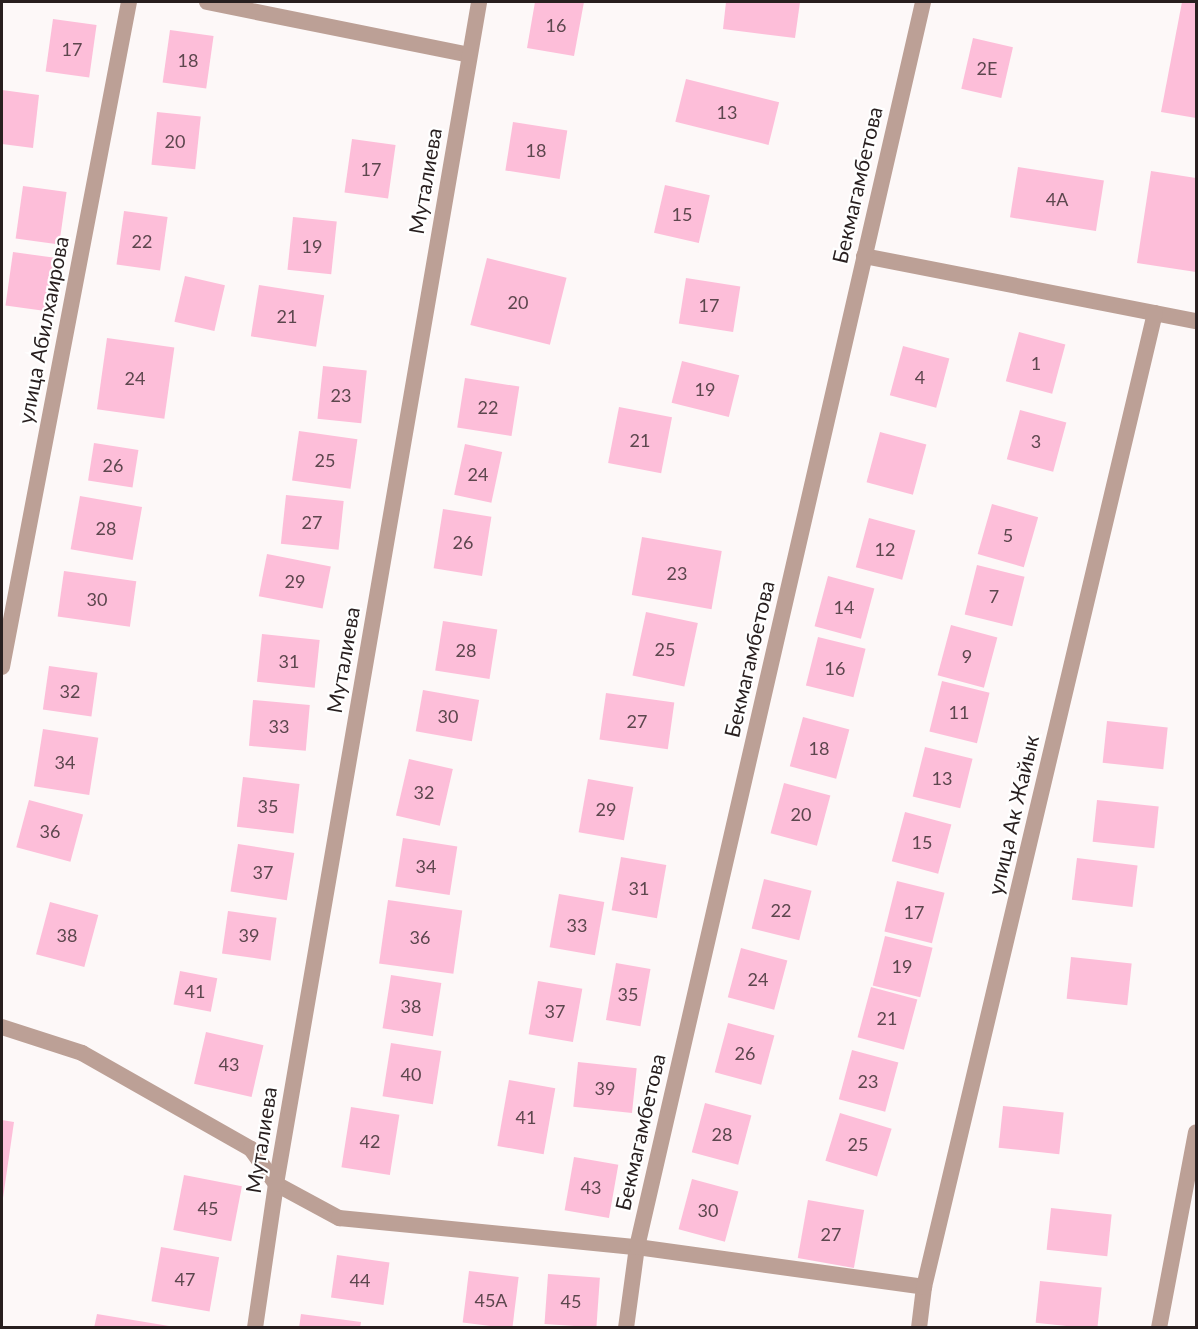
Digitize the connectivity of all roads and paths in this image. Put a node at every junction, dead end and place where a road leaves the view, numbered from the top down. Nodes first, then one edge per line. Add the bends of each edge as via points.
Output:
1 (129, 2) edge
2 (207, 2) edge
3 (479, 2) edge
4 (923, 2) edge
5 (469, 55) junction
6 (864, 256) junction
7 (1155, 313) junction
8 (1197, 321) edge
9 (2, 667) edge
10 (2, 1027) edge
11 (1197, 1132) edge
12 (276, 1184) junction
13 (637, 1247) junction
14 (924, 1287) junction
15 (255, 1328) edge
16 (626, 1328) edge
17 (919, 1328) edge
18 (1159, 1328) edge

1 - 9 street, улица Абилхаирова
2 - 5 street
3 - 5 street, Муталиева
4 - 6 street, Бекмагамбетова
5 - 12 street, Муталиева
6 - 7 street
6 - 13 street, Бекмагамбетова
7 - 8 street
7 - 14 street, улица Ак Жайык
10 - 12 street via 82,1053 251,1149
11 - 18 street
12 - 13 street via 339,1218
12 - 15 street, Муталиева
13 - 14 street
13 - 16 street, Бекмагамбетова
14 - 17 street, улица Ак Жайык

